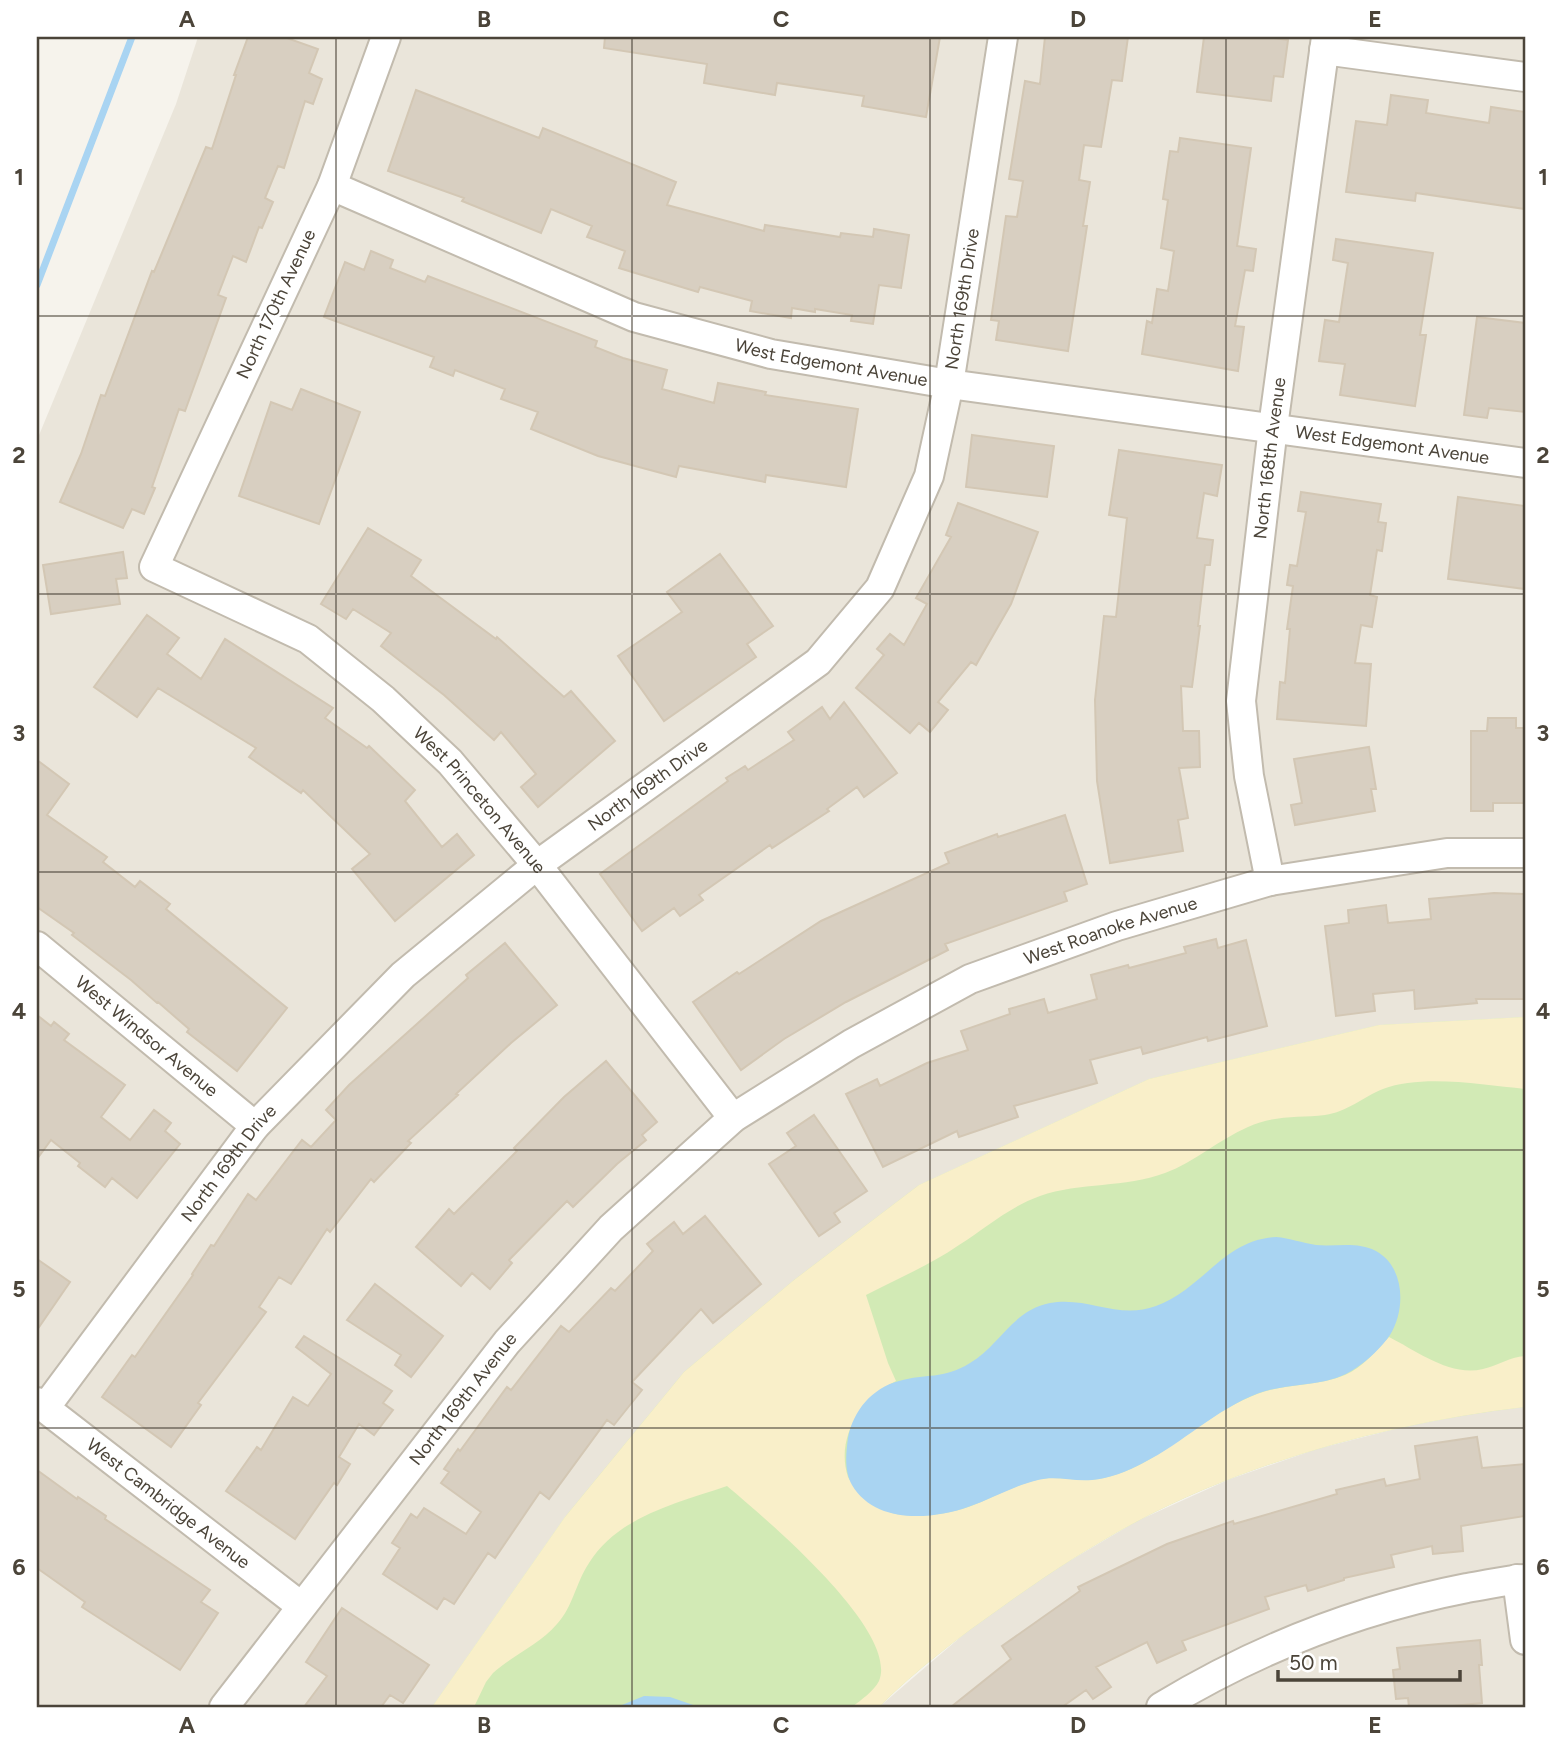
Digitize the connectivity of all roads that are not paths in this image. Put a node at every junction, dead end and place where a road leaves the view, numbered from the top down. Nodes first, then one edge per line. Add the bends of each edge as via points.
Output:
1 (386, 37) edge
2 (1003, 37) edge
3 (1325, 43) edge
4 (1525, 77) edge
5 (331, 186) junction
6 (949, 384) junction
7 (1273, 427) junction
8 (1525, 463) edge
9 (154, 567) joint
10 (1525, 853) edge
11 (537, 865) junction
12 (1270, 881) junction
13 (37, 946) edge
14 (733, 1118) junction
15 (255, 1125) junction
16 (41, 1405) edge
17 (1521, 1579) edge
18 (301, 1606) junction
19 (1525, 1640) edge
20 (224, 1707) edge
21 (1161, 1707) edge

1 - 5 street, North 170th Avenue
2 - 6 street, North 169th Drive
3 - 4 street
3 - 7 street, North 168th Avenue
5 - 6 street, West Edgemont Avenue via 634,317 771,354
5 - 9 street, North 170th Avenue
6 - 7 street, West Edgemont Avenue
6 - 11 street, North 169th Drive via 929,476 880,587 818,662
7 - 8 street, West Edgemont Avenue
7 - 12 street, North 168th Avenue via 1241,701 1248,776
9 - 11 street, West Princeton Avenue via 308,639 383,699 450,762
10 - 12 street, West Roanoke Avenue via 1447,853
11 - 14 street, West Princeton Avenue
11 - 15 street, North 169th Drive via 403,975
12 - 14 street, West Roanoke Avenue via 1117,926 970,979 851,1044
13 - 15 street, West Windsor Avenue
14 - 18 street, North 169th Avenue via 611,1228 507,1342
15 - 16 street, North 169th Drive
16 - 18 street, West Cambridge Avenue
17 - 19 street
17 - 21 street via 1419,1598 1356,1617 1240,1664
18 - 20 street, North 169th Avenue

